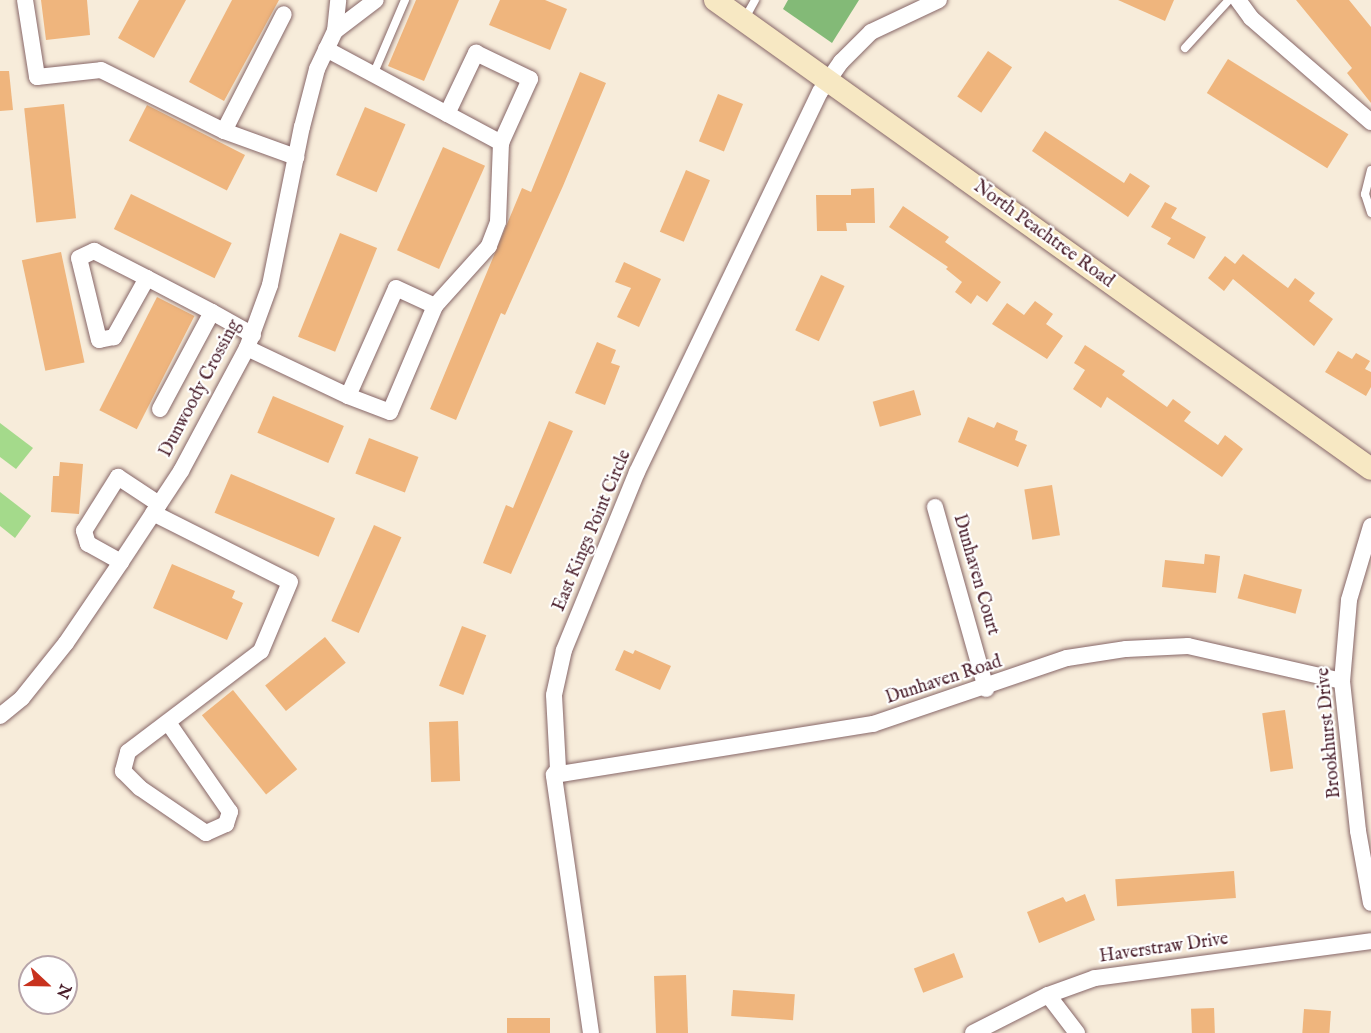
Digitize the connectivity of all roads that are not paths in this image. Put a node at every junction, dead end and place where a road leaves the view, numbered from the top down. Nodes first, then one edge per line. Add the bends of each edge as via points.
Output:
1 (25, 0) edge
2 (338, 0) edge
3 (376, 0) edge
4 (405, 0) edge
5 (716, 0) edge
6 (755, 0) edge
7 (939, 0) edge
8 (1229, 0) edge
9 (1238, 0) edge
10 (357, 8) edge
11 (284, 14) dead end
12 (744, 20) junction
13 (335, 31) junction
14 (1185, 48) dead end
15 (326, 50) junction
16 (373, 75) junction
17 (828, 78) junction
18 (447, 114) junction
19 (1371, 122) edge
20 (224, 131) junction
21 (501, 143) junction
22 (296, 157) junction
23 (1371, 170) edge
24 (1371, 213) edge
25 (147, 278) junction
26 (435, 306) junction
27 (212, 312) junction
28 (250, 341) junction
29 (348, 396) junction
30 (160, 409) dead end
31 (1371, 469) edge
32 (935, 507) dead end
33 (156, 509) junction
34 (1371, 526) edge
35 (121, 562) junction
36 (1342, 681) junction
37 (986, 689) junction
38 (0, 716) edge
39 (169, 724) junction
40 (554, 775) junction
41 (1371, 903) edge
42 (1371, 941) edge
43 (1047, 995) junction
44 (591, 1033) edge
45 (974, 1033) edge
46 (1077, 1033) edge

1 - 20 street via 37,77 101,70
2 - 13 street, Dunwoody Crossing
3 - 10 street, Dunwoody Crossing
4 - 16 lane
5 - 12 street, North Peachtree Road
6 - 12 lane
7 - 17 street, East Kings Point Circle via 871,32
8 - 14 lane
9 - 19 street via 1251,18
10 - 13 street, Dunwoody Crossing
11 - 20 street
12 - 17 street, North Peachtree Road
13 - 15 street, Dunwoody Crossing
15 - 16 street
15 - 22 street, Dunwoody Crossing via 317,69
16 - 18 street
17 - 31 street, North Peachtree Road
17 - 40 street, East Kings Point Circle via 637,472 564,650 554,695 558,769
18 - 21 street
18 - 21 street via 476,53 530,79
20 - 22 street
21 - 26 street via 498,222 489,246
22 - 28 street, Dunwoody Crossing via 272,276
23 - 24 lane via 1365,194
25 - 25 street via 94,251 79,258 99,340 114,337
25 - 27 street
26 - 29 street via 390,412
26 - 29 street via 396,288
27 - 28 street
27 - 30 street
28 - 29 street
28 - 33 street, Dunwoody Crossing
32 - 37 street, Dunhaven Court
33 - 35 street, Dunwoody Crossing
33 - 35 street via 118,477 84,531 88,544
33 - 39 street via 290,582 261,651
34 - 36 street, Brookhurst Drive via 1349,600
35 - 38 street, Dunwoody Crossing via 66,643 22,698
36 - 37 street, Dunhaven Road via 1188,646 1068,658
36 - 41 street, Brookhurst Drive via 1358,831
37 - 40 street, Dunhaven Road via 873,724
39 - 39 street via 128,752 123,771 140,788 206,833 226,824 230,812
40 - 44 street, East Kings Point Circle
42 - 43 street, Haverstraw Drive via 1095,978
43 - 45 street, Haverstraw Drive
43 - 46 street

